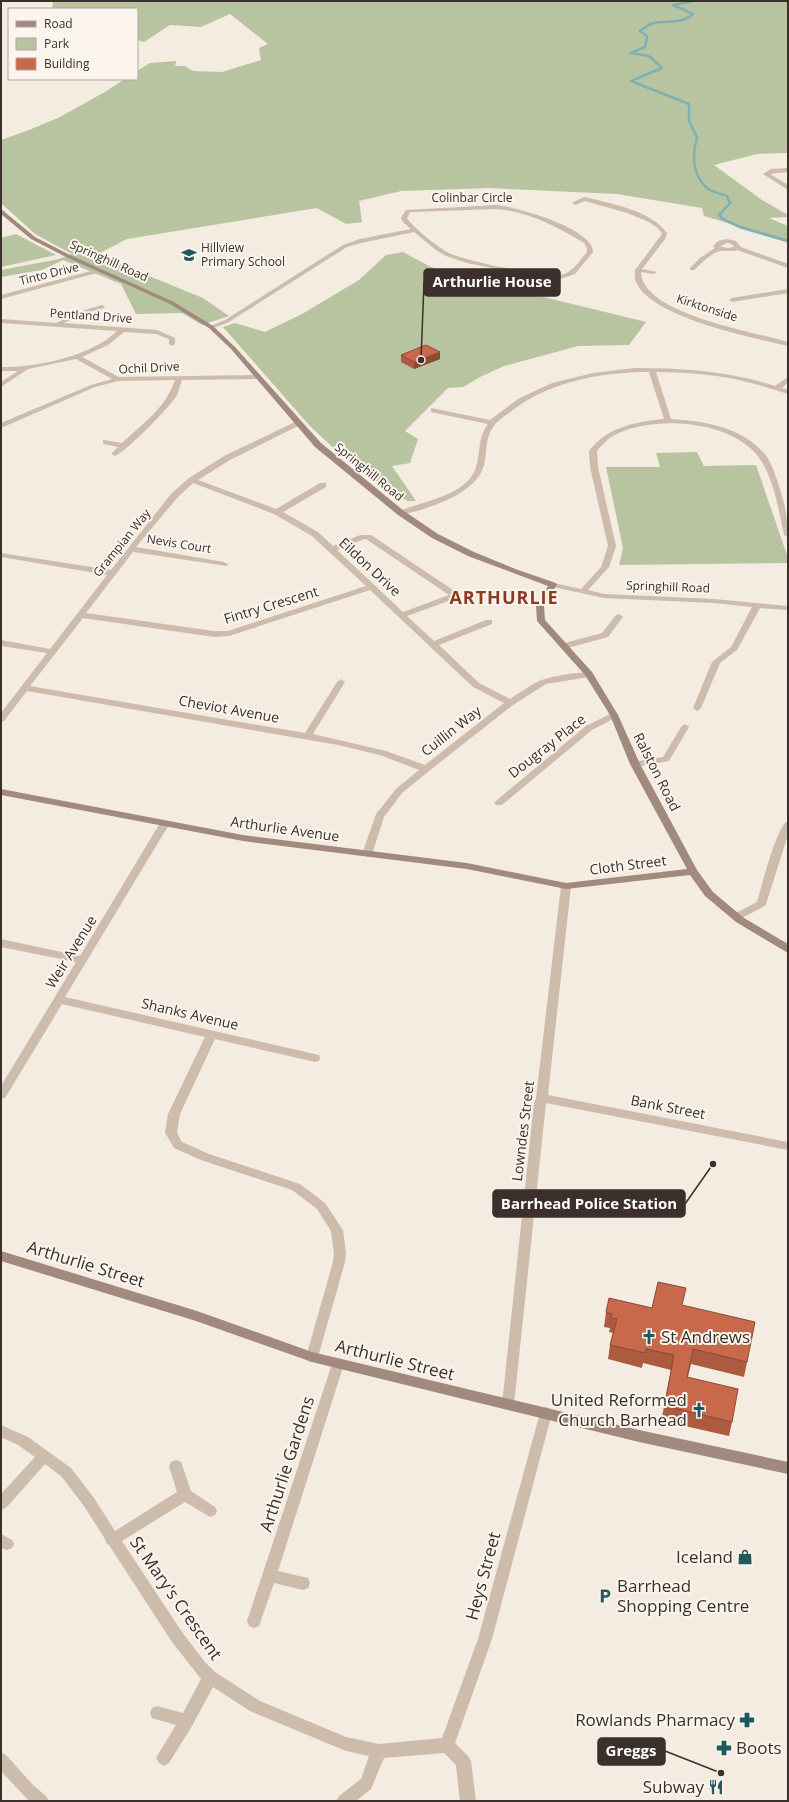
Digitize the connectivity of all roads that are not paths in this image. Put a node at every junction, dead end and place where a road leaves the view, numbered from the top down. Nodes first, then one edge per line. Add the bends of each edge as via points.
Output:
1 (788, 170) edge
2 (788, 188) edge
3 (593, 194) dead end
4 (584, 199) junction
5 (575, 203) dead end
6 (1, 211) edge
7 (416, 230) junction
8 (701, 260) junction
9 (712, 264) dead end
10 (788, 266) edge
11 (692, 269) dead end
12 (102, 270) junction
13 (638, 270) junction
14 (654, 272) dead end
15 (739, 289) dead end
16 (788, 291) edge
17 (1, 297) edge
18 (747, 297) junction
19 (732, 300) dead end
20 (102, 308) dead end
21 (1, 321) edge
22 (57, 324) junction
23 (210, 326) junction
24 (123, 329) junction
25 (172, 344) dead end
26 (788, 344) edge
27 (78, 358) junction
28 (27, 367) junction
29 (1, 369) edge
30 (652, 370) junction
31 (179, 377) junction
32 (258, 377) junction
33 (118, 379) junction
34 (788, 379) edge
35 (1, 385) edge
36 (777, 388) junction
37 (788, 392) edge
38 (434, 410) dead end
39 (668, 421) junction
40 (492, 423) junction
41 (298, 424) junction
42 (1, 426) edge
43 (106, 442) dead end
44 (124, 446) junction
45 (115, 454) dead end
46 (192, 480) junction
47 (323, 485) dead end
48 (277, 512) junction
49 (401, 513) junction
50 (788, 535) edge
51 (131, 548) junction
52 (333, 549) junction
53 (1, 555) edge
54 (224, 564) dead end
55 (113, 573) junction
56 (553, 585) junction
57 (372, 587) junction
58 (583, 592) junction
59 (758, 604) junction
60 (788, 608) edge
61 (81, 615) junction
62 (402, 615) junction
63 (619, 617) dead end
64 (489, 622) dead end
65 (1, 643) edge
66 (432, 645) junction
67 (564, 646) junction
68 (53, 652) junction
69 (589, 674) junction
70 (341, 682) dead end
71 (24, 688) junction
72 (510, 703) junction
73 (697, 708) dead end
74 (614, 715) junction
75 (1, 719) edge
76 (685, 727) dead end
77 (307, 736) junction
78 (635, 764) junction
79 (426, 769) junction
80 (1, 792) edge
81 (499, 802) dead end
82 (165, 823) junction
83 (788, 824) edge
84 (366, 854) junction
85 (693, 872) junction
86 (566, 886) junction
87 (736, 917) junction
88 (1, 943) edge
89 (788, 949) edge
90 (83, 960) junction
91 (58, 999) junction
92 (212, 1034) junction
93 (315, 1058) dead end
94 (1, 1095) edge
95 (542, 1098) junction
96 (788, 1146) edge
97 (1, 1256) edge
98 (312, 1357) junction
99 (338, 1364) junction
100 (508, 1404) junction
101 (546, 1413) junction
102 (1, 1431) edge
103 (44, 1456) junction
104 (176, 1466) dead end
105 (788, 1468) edge
106 (185, 1495) junction
107 (1, 1504) edge
108 (210, 1511) dead end
109 (112, 1540) junction
110 (270, 1576) junction
111 (303, 1583) dead end
112 (254, 1621) dead end
113 (210, 1677) junction
114 (157, 1712) dead end
115 (187, 1721) junction
116 (447, 1745) junction
117 (379, 1751) junction
118 (164, 1758) dead end
119 (1, 1760) edge
120 (41, 1801) edge
121 (344, 1801) edge
122 (468, 1801) edge

1 - 2 street via 771,171 766,174
3 - 4 street
4 - 5 street
4 - 13 street via 644,217 654,221 663,230 663,238
6 - 12 street, Springhill Road via 38,240
7 - 7 street, Colinbar Circle via 404,218 408,212 414,210 512,208 531,212 579,238 586,242 590,252 573,273 560,277 546,277 458,258 438,249
7 - 23 street via 345,246 227,321
8 - 9 street
8 - 10 street via 719,248 716,244 727,241 737,244 737,248
8 - 11 street
12 - 17 street, Tinto Drive
12 - 23 street, Springhill Road via 172,303
13 - 14 street
13 - 26 street, Kirktonside via 639,281 645,292 682,314
15 - 18 street
16 - 18 street
18 - 19 street
20 - 22 street via 90,310
21 - 22 street, Pentland Drive
22 - 24 street, Pentland Drive
23 - 32 street, Springhill Road
24 - 25 street, Pentland Drive via 166,334 172,338
24 - 27 street via 114,339
27 - 28 street
27 - 33 street
28 - 29 street
28 - 35 street
30 - 36 street via 716,374
30 - 39 street
30 - 40 street via 572,380 524,399
31 - 32 street, Ochil Drive
31 - 33 street, Ochil Drive
31 - 44 street via 174,394 163,409
32 - 41 street, Springhill Road
33 - 42 street, Ochil Drive via 93,386
34 - 36 street
36 - 37 street
38 - 40 street
39 - 50 street via 720,428 744,439 760,453 768,467
39 - 58 street via 637,424 613,433 593,451 594,467 612,546 606,565 597,577 587,584
40 - 49 street via 485,435 476,477 448,496
41 - 46 street, Grampian Way via 227,458
41 - 49 street, Springhill Road via 318,445
43 - 44 street
44 - 45 street
46 - 48 street, Eildon Drive
46 - 51 street, Grampian Way via 174,496
47 - 48 street
48 - 52 street, Eildon Drive via 305,527
49 - 56 street, Springhill Road via 435,536 471,554
51 - 54 street, Nevis Court
51 - 55 street, Grampian Way
52 - 57 street, Eildon Drive
52 - 62 street via 363,536 368,537 454,596
53 - 55 street
55 - 61 street, Grampian Way
56 - 58 street, Springhill Road
56 - 67 street, Ralston Road via 543,598 538,611 539,617
57 - 61 street, Fintry Crescent via 230,632 214,634
57 - 62 street, Eildon Drive
58 - 59 street, Springhill Road via 643,599
59 - 60 street, Springhill Road
59 - 73 street via 734,648 716,662
61 - 68 street, Grampian Way
62 - 66 street, Eildon Drive
63 - 67 street via 605,635
64 - 66 street
65 - 68 street
66 - 72 street, Eildon Drive via 476,685
67 - 69 street, Ralston Road
68 - 71 street, Grampian Way
69 - 72 street, Cuillin Way via 543,682
69 - 74 street, Ralston Road
70 - 77 street
71 - 75 street, Grampian Way
71 - 77 street, Cheviot Avenue
72 - 79 street, Cuillin Way
74 - 78 street, Ralston Road
74 - 81 street, Dougray Place via 589,728
76 - 78 street via 666,759
77 - 79 street, Cheviot Avenue via 381,752
78 - 85 street, Ralston Road
79 - 84 street, Cuillin Way via 399,791 379,816
80 - 82 street, Arthurlie Avenue
82 - 84 street, Arthurlie Avenue via 243,838
82 - 90 street, Weir Avenue
83 - 87 street via 761,904
84 - 86 street, Arthurlie Avenue via 467,866
85 - 86 street, Cloth Street
85 - 87 street, Ralston Road via 709,894
86 - 95 street, Lowndes Street
87 - 89 street, Ralston Road
88 - 90 street
90 - 91 street, Weir Avenue
91 - 92 street, Shanks Avenue
91 - 94 street, Weir Avenue
92 - 93 street, Shanks Avenue
92 - 98 street via 174,1114 171,1132 178,1145 205,1157 296,1187 321,1206 337,1230 339,1262
95 - 96 street, Bank Street
95 - 100 street, Lowndes Street
97 - 98 street, Arthurlie Street via 197,1316
98 - 99 street, Arthurlie Street
99 - 100 street, Arthurlie Street
99 - 110 street, Arthurlie Gardens
100 - 101 street, Arthurlie Street
101 - 105 street, Arthurlie Street
101 - 116 street, Heys Street via 485,1639
102 - 103 street, St Mary's Crescent via 23,1441
103 - 107 street
103 - 109 street, St Mary's Crescent via 66,1472 89,1502
104 - 106 street
106 - 108 street
106 - 109 street, St Mary's Crescent
109 - 113 street, St Mary's Crescent via 178,1637
110 - 111 street
110 - 112 street, Arthurlie Gardens
113 - 115 street, St Mary's Crescent
113 - 117 street, St Mary's Crescent via 255,1706 346,1744
114 - 115 street
115 - 118 street, St Mary's Crescent
116 - 117 street, St Mary's Crescent
116 - 122 street via 463,1761
117 - 121 street via 366,1784
119 - 120 street

